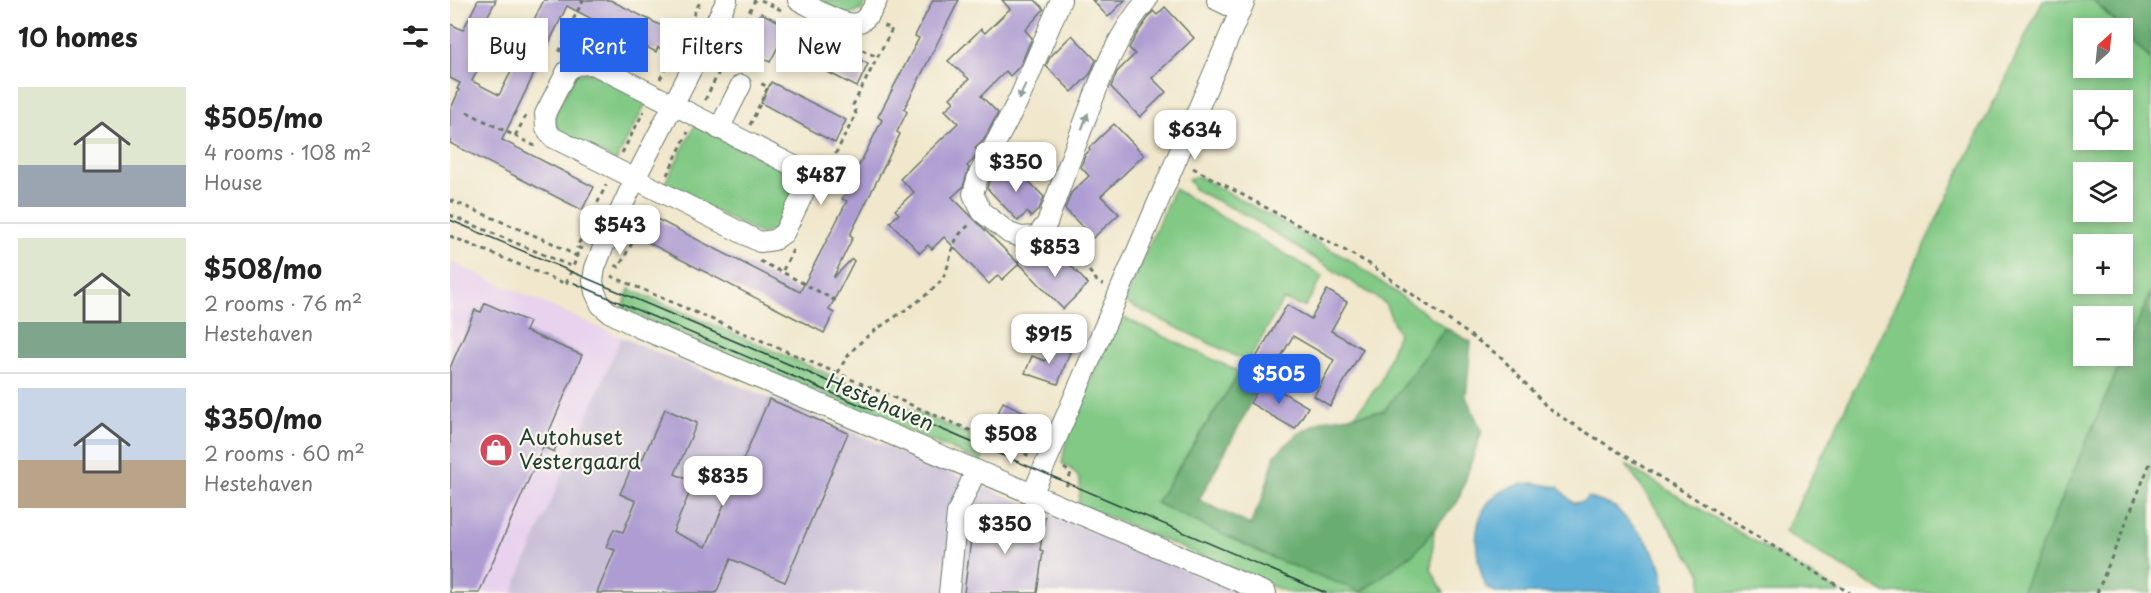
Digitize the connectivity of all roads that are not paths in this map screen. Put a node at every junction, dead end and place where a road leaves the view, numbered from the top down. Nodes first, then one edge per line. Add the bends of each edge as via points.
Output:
1 (727, 0) edge
2 (798, 0) edge
3 (1061, 0) edge
4 (1147, 0) edge
5 (1217, 0) edge
6 (1242, 6) edge
7 (872, 8) edge
8 (741, 85) dead end
9 (673, 105) junction
10 (719, 129) junction
11 (635, 179) junction
12 (976, 470) junction
13 (1032, 495) junction
14 (949, 593) edge
15 (1266, 593) edge

1 - 9 street
2 - 7 street via 846,24 859,23
3 -> 4 street via 973,194 982,212 1009,233 1022,237 1037,236 1047,223 1113,54 1133,16
5 - 6 street
6 - 13 street
8 - 10 street
9 - 10 street
9 - 11 street
9 - 11 street via 593,64 576,65 567,71 550,103 545,114 546,128 552,137
10 - 11 street via 796,167 805,178 804,192 784,233 774,240 760,242
11 - 12 street, Hestehaven via 597,263 593,281 597,299 609,312
12 - 13 street, Hestehaven
12 - 14 street via 957,513
13 - 15 street, Hestehaven

